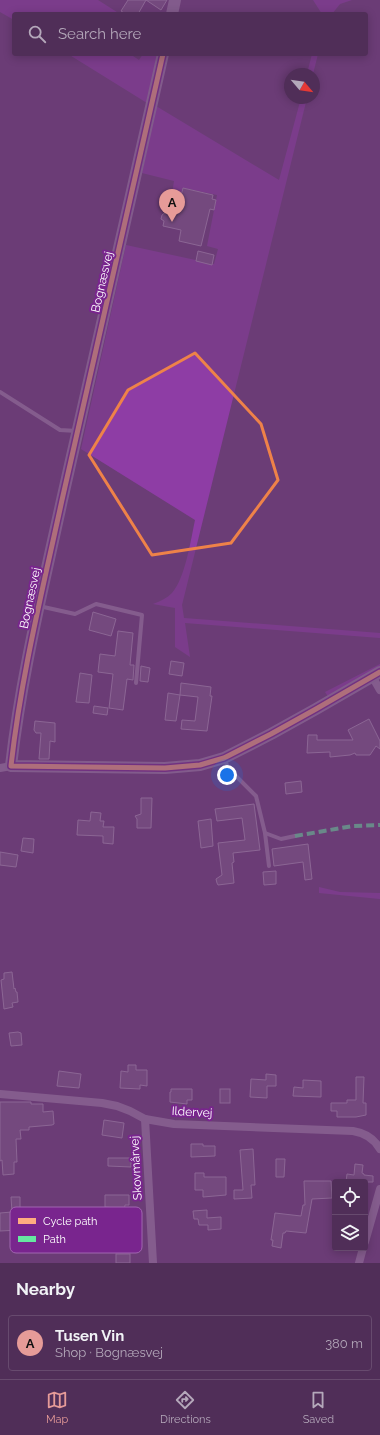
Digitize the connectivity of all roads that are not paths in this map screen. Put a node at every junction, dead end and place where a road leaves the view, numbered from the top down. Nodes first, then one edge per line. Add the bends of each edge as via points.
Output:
1 (175, 0) edge
2 (172, 12) edge
3 (163, 56) edge
4 (0, 392) edge
5 (77, 431) junction
6 (39, 606) junction
7 (376, 674) edge
8 (136, 683) dead end
9 (380, 690) edge
10 (224, 758) junction
11 (6, 767) edge
12 (265, 832) junction
13 (296, 836) dead end
14 (269, 866) dead end
15 (0, 1094) edge
16 (145, 1119) junction
17 (380, 1149) edge
18 (380, 1189) edge
19 (368, 1231) edge
20 (362, 1251) edge
21 (153, 1263) edge
22 (359, 1263) edge

1 - 2 street
3 - 5 street, Bognæsvej
4 - 5 lane via 60,430
5 - 6 street, Bognæsvej
6 - 8 lane via 75,614 96,604 142,615
6 - 11 street, Bognæsvej
7 - 9 street
7 - 10 street, Bognæsvej
10 - 11 street, Bognæsvej via 200,765 165,768
10 - 12 lane via 228,768 256,796
12 - 13 lane via 281,838
12 - 14 lane
15 - 16 street, Ildervej via 102,1103 117,1106
16 - 17 street, Ildervej via 174,1124 353,1131 366,1134
16 - 21 street, Skovmårvej
18 - 19 street
20 - 22 street

